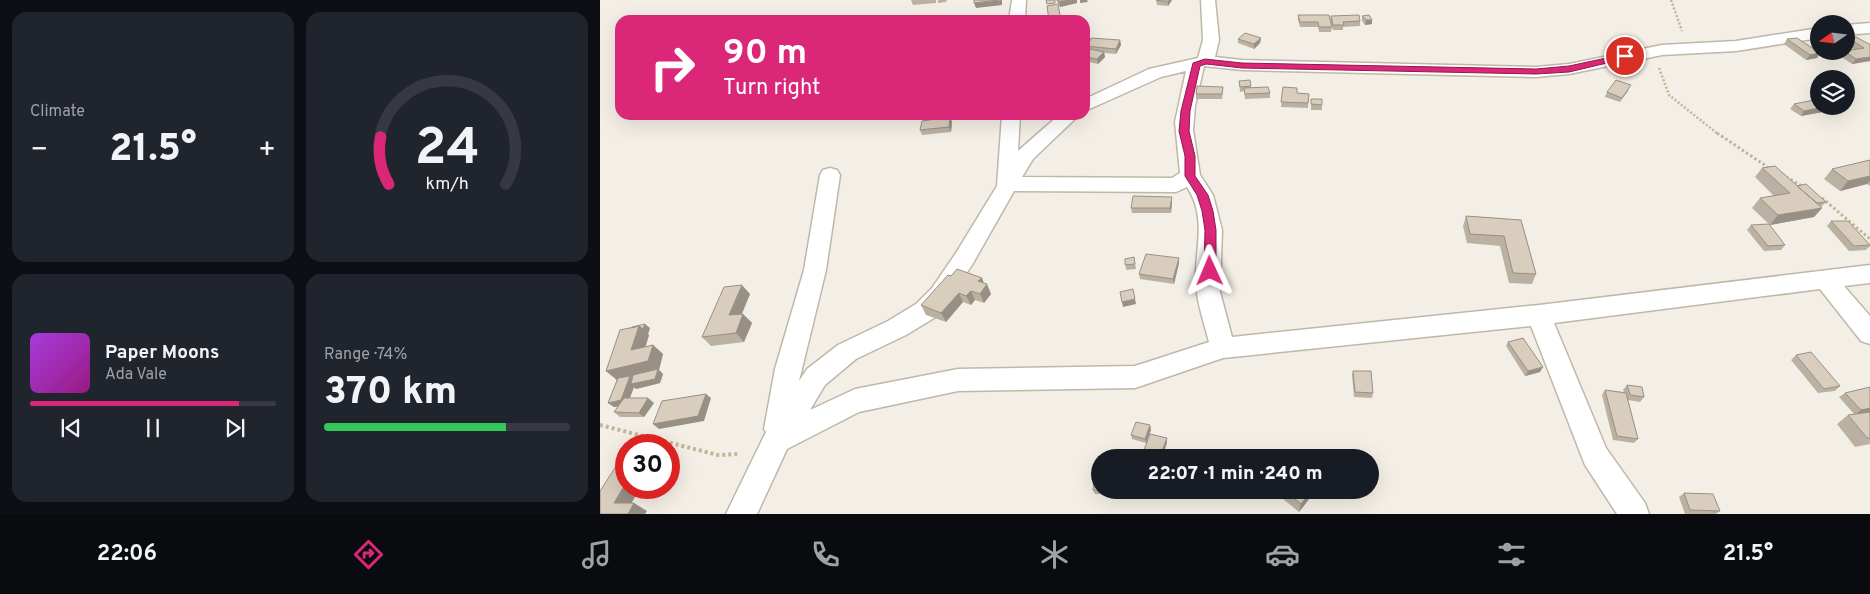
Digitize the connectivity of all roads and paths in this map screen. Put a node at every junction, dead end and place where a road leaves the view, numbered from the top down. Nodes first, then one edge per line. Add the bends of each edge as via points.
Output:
1 (1019, 0) edge
2 (1208, 0) edge
3 (1672, 0) edge
4 (1018, 15) edge
5 (1870, 28) edge
6 (1855, 29) edge
7 (1810, 34) edge
8 (1667, 50) junction
9 (1201, 63) junction
10 (1090, 104) edge
11 (1011, 120) edge
12 (1064, 120) edge
13 (1771, 169) edge
14 (1779, 173) edge
15 (830, 175) dead end
16 (1190, 176) junction
17 (1006, 184) junction
18 (1810, 191) edge
19 (1818, 196) edge
20 (1870, 239) edge
21 (1870, 274) edge
22 (1824, 278) junction
23 (1539, 315) junction
24 (1870, 334) edge
25 (1223, 348) junction
26 (600, 425) edge
27 (776, 440) junction
28 (741, 514) edge
29 (1634, 514) edge

1 - 4 street
2 - 9 street via 1210,54
3 - 8 path via 1687,42
5 - 6 street
7 - 8 street via 1736,46
8 - 9 street via 1569,69 1536,72
8 - 13 path via 1659,69 1669,96 1726,140
9 - 10 street via 1155,73
9 - 16 street via 1185,111 1184,131 1190,156
11 - 17 street
12 - 17 street via 1025,155
14 - 18 path
15 - 27 street via 815,270 788,369
16 - 17 street via 1168,186
16 - 25 street via 1202,195 1211,230 1208,292
17 - 27 street via 964,259 925,311 847,352 816,377
19 - 20 path
21 - 22 street
22 - 23 street
22 - 24 street
23 - 25 street
23 - 29 street via 1595,456
25 - 27 street via 1135,377 958,380 855,401
26 - 27 path via 718,456 733,456
27 - 28 street

